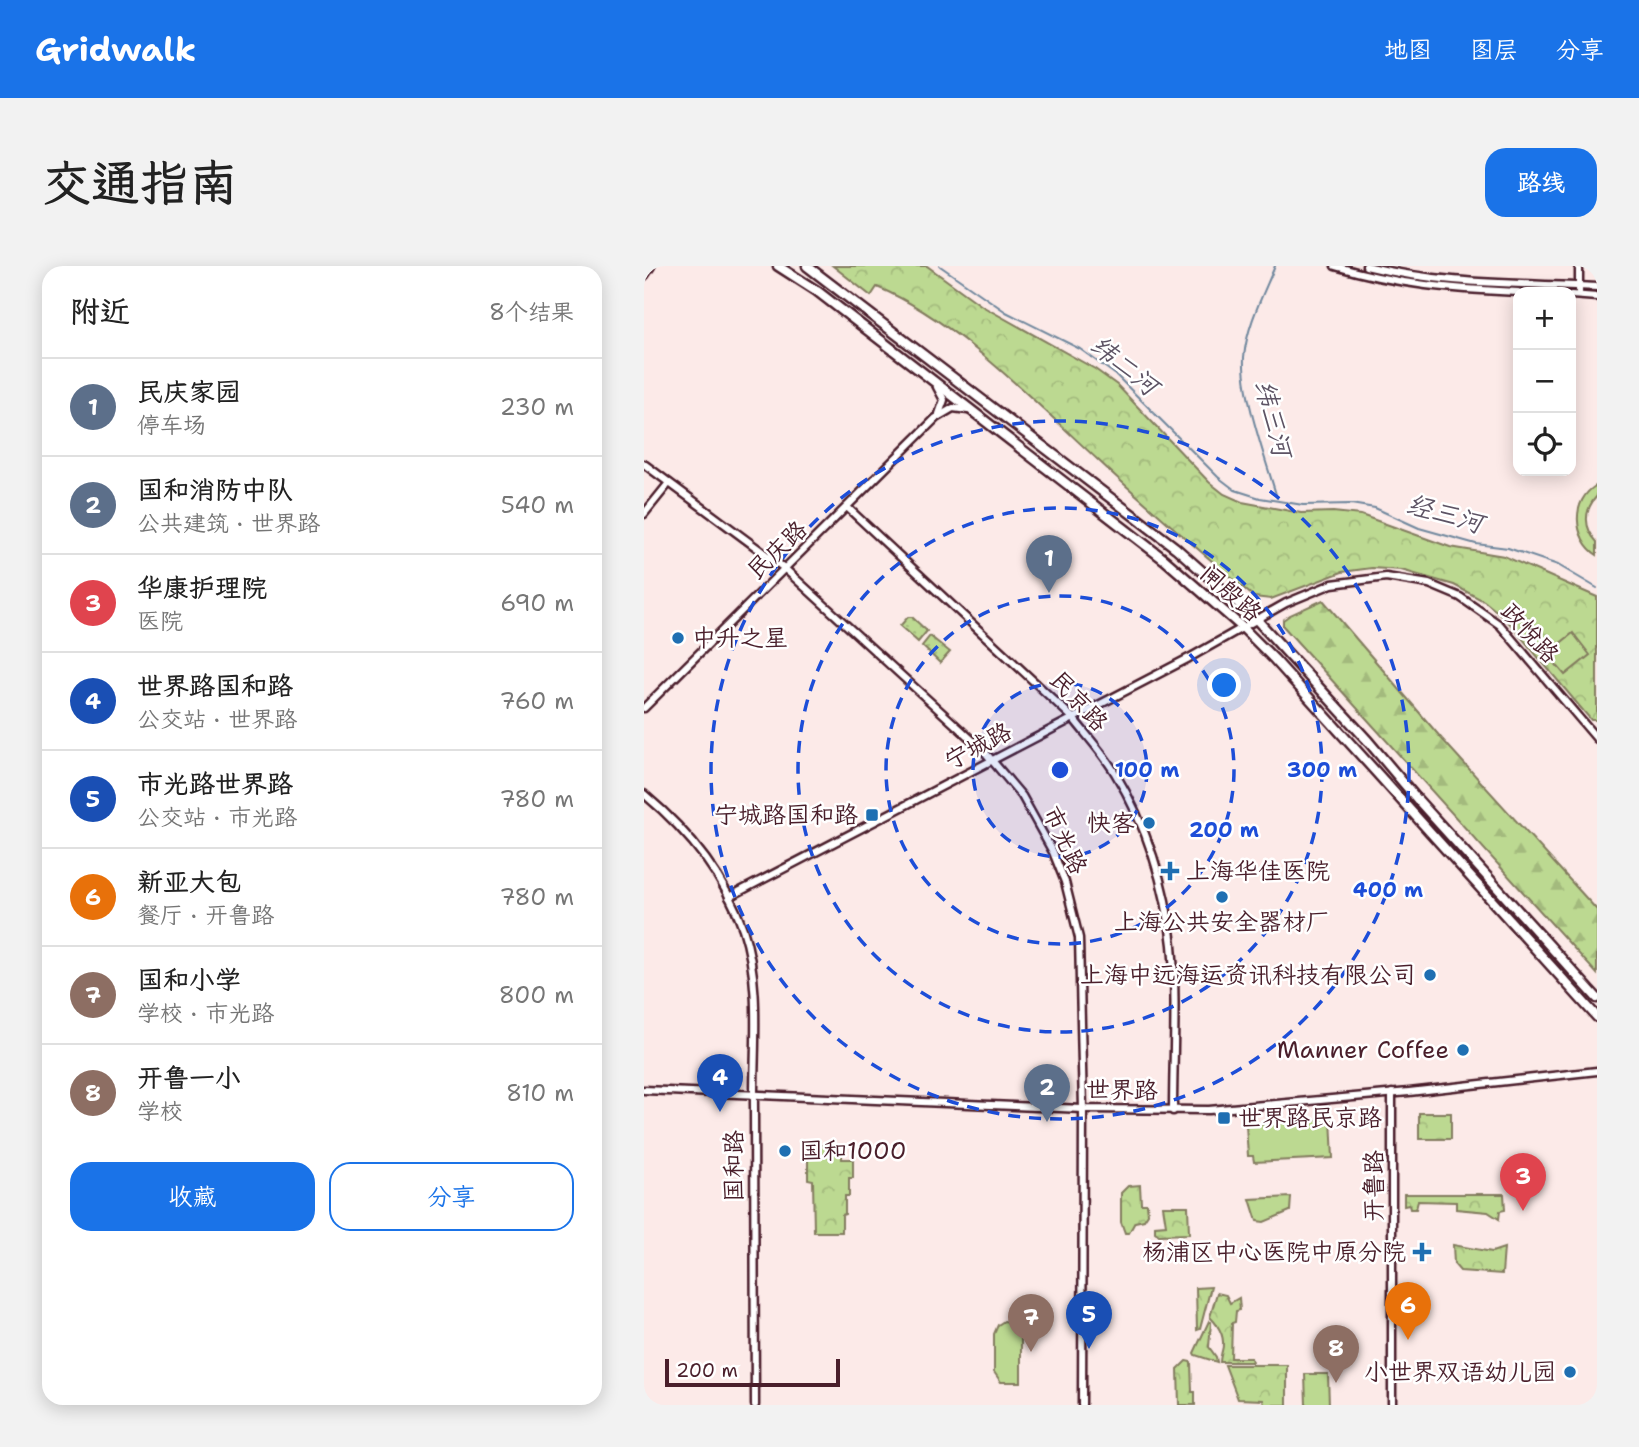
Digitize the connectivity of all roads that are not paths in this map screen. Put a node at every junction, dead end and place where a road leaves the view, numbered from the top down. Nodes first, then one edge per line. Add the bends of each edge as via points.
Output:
1 (650, 266) edge
2 (778, 266) edge
3 (807, 266) edge
4 (1335, 266) edge
5 (1366, 266) edge
6 (1579, 266) edge
7 (644, 275) edge
8 (1579, 286) junction
9 (1597, 287) edge
10 (1513, 292) edge
11 (1579, 295) joint
12 (1597, 297) edge
13 (929, 379) junction
14 (973, 412) junction
15 (936, 418) junction
16 (644, 464) edge
17 (669, 483) junction
18 (848, 508) junction
19 (644, 514) edge
20 (784, 568) junction
21 (1214, 582) junction
22 (1203, 594) junction
23 (1256, 620) junction
24 (1243, 628) junction
25 (1285, 651) junction
26 (1280, 665) junction
27 (644, 708) edge
28 (1073, 718) junction
29 (1597, 739) edge
30 (993, 760) junction
31 (644, 794) edge
32 (729, 897) junction
33 (1597, 998) edge
34 (1597, 1017) edge
35 (1597, 1071) edge
36 (644, 1090) edge
37 (1392, 1093) junction
38 (754, 1094) junction
39 (1083, 1109) junction
40 (1173, 1111) junction
41 (755, 1405) edge
42 (1082, 1405) edge
43 (1392, 1405) edge

1 - 7 main road
2 - 13 main road, 闸殷路
3 - 21 main road, 闸殷路 via 1176,548
4 - 10 street via 1422,286
5 - 8 street via 1446,280
6 - 8 street
8 - 9 street
8 - 11 street
11 - 12 street
13 - 14 main road, 闸殷路
13 - 15 street via 944,398
14 - 15 street via 953,408
14 - 22 main road, 闸殷路
15 - 18 street, 民庆路
16 - 17 street, 市光路
17 - 19 street
17 - 20 street, 市光路
18 - 20 street, 民庆路
18 - 28 street, 民京路
20 - 27 street, 民庆路
20 - 30 street, 市光路
21 - 22 main road via 1222,598
21 - 23 main road, 闸殷路
22 - 24 main road, 闸殷路
23 - 24 street, 政悦路
23 - 25 main road, 闸殷路
23 - 29 street, 政悦路 via 1332,584 1386,577 1429,584 1460,597 1500,625
24 - 26 main road, 闸殷路
24 - 28 street, 宁城路
25 - 26 main road via 1277,655
25 - 33 main road, 闸殷路
26 - 34 main road, 闸殷路
28 - 30 street, 宁城路
28 - 40 street, 民京路 via 1104,757 1134,808 1167,911 1173,964
30 - 32 street, 宁城路
30 - 39 street, 市光路 via 1040,826 1074,911 1079,938
31 - 32 street, 国和路 via 688,834
32 - 38 street, 国和路 via 751,959
35 - 37 street, 世界路
36 - 38 street, 世界路
37 - 40 street, 世界路
37 - 43 street, 开鲁路
38 - 39 street, 世界路
38 - 41 street, 国和路
39 - 40 street, 世界路
39 - 42 street, 市光路

